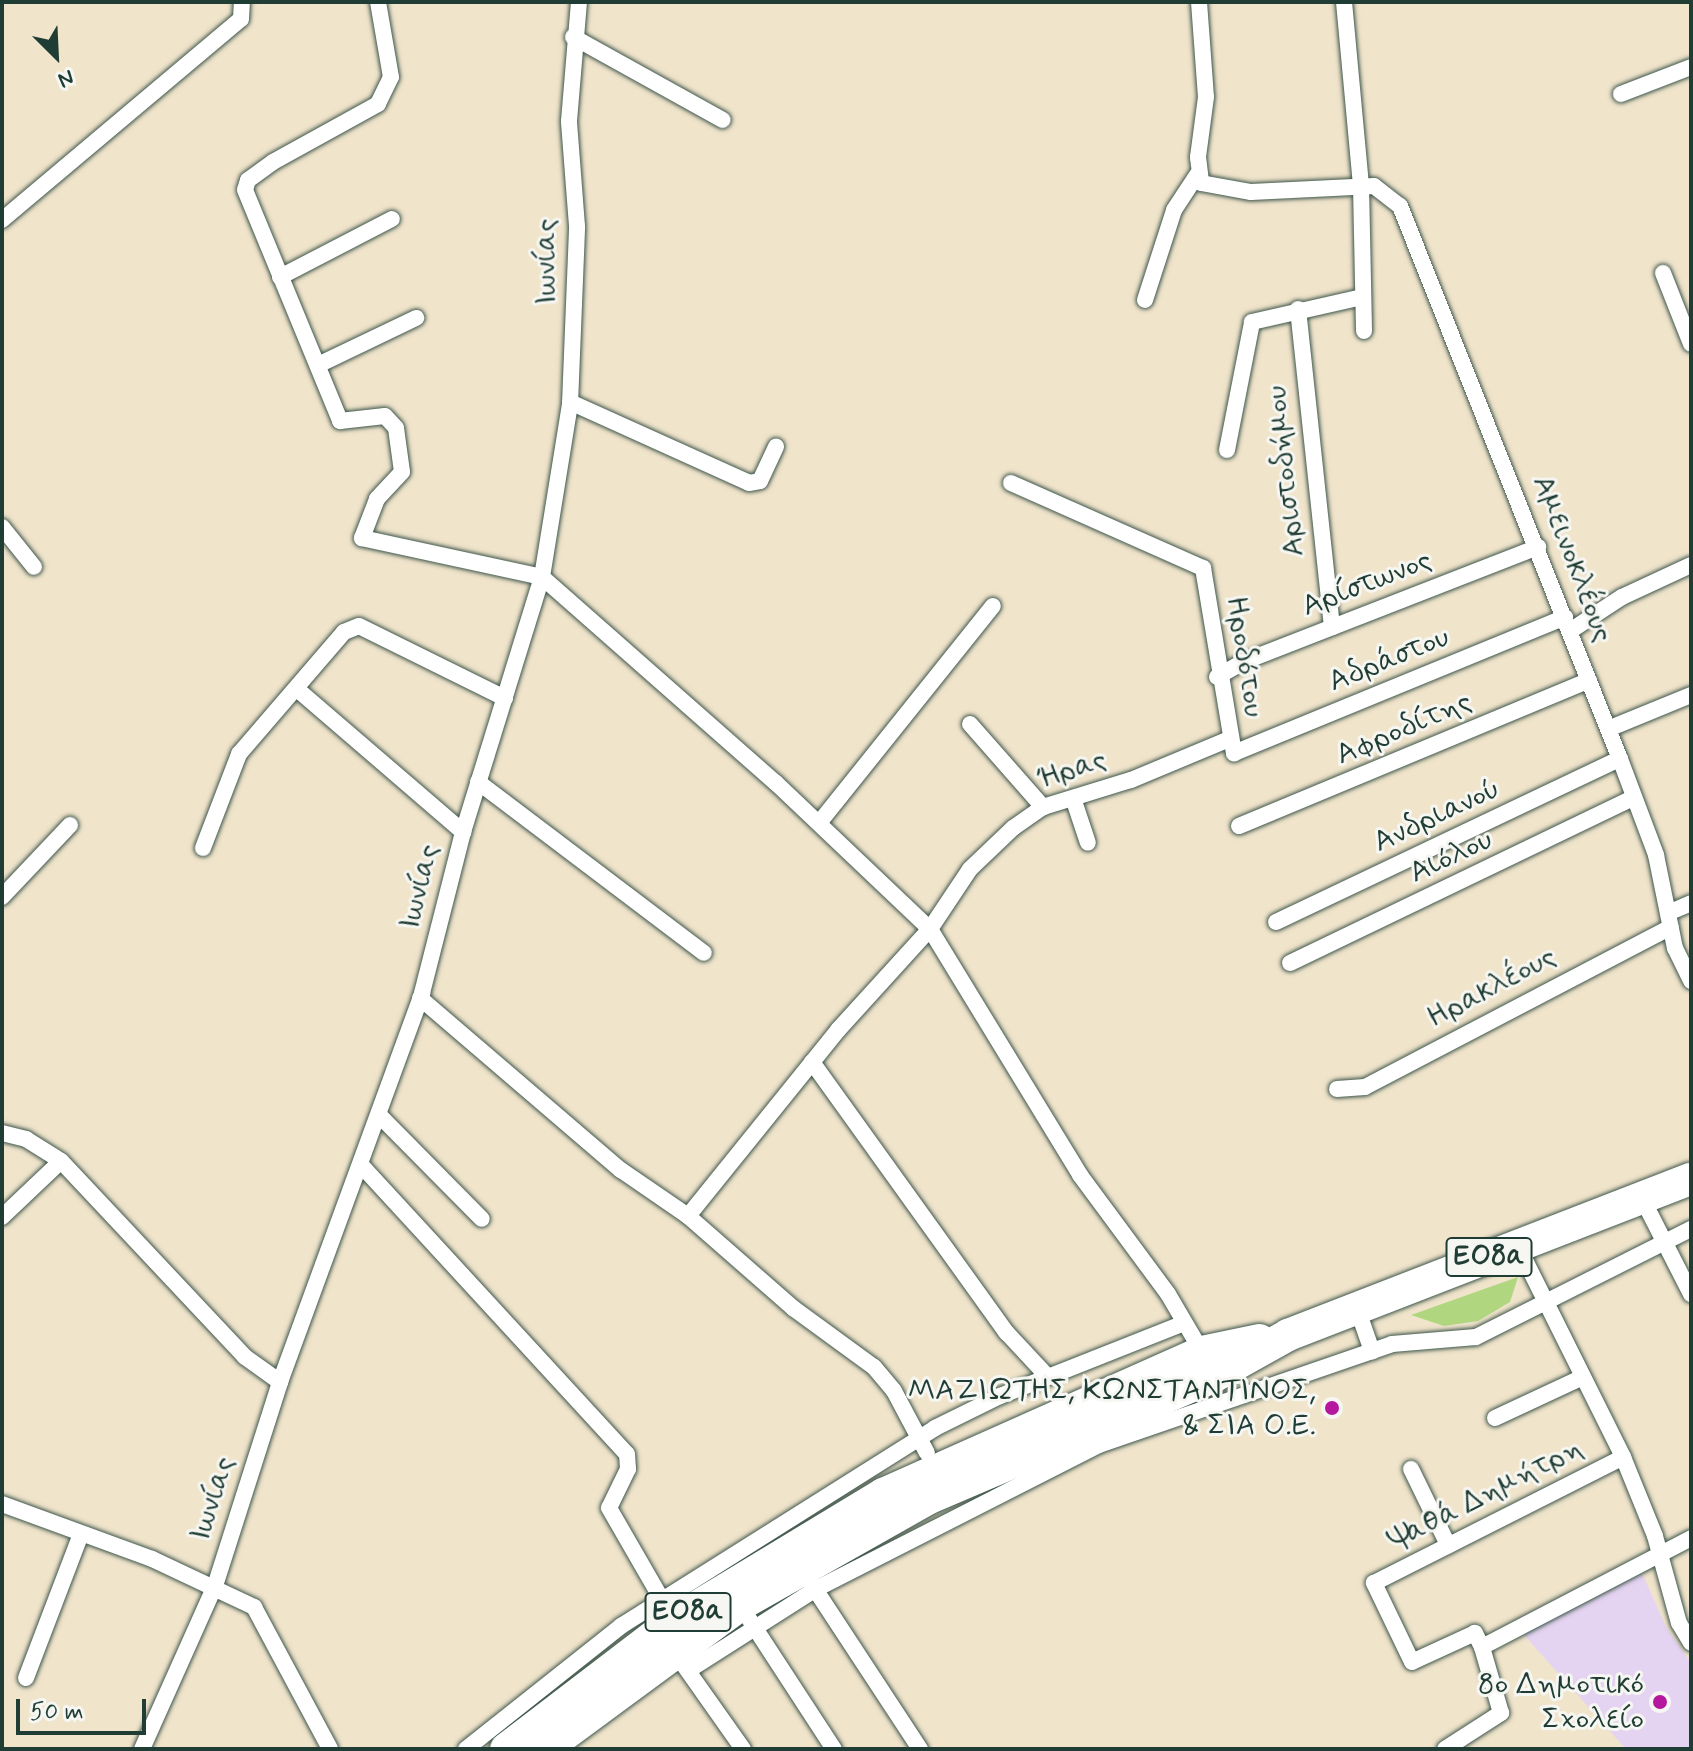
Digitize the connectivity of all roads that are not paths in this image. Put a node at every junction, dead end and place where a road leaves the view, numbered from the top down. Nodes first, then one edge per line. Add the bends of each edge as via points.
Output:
1 (242, 2) edge
2 (378, 2) edge
3 (579, 2) edge
4 (1199, 2) edge
5 (1344, 2) edge
6 (573, 37) junction
7 (1691, 67) edge
8 (1621, 94) dead end
9 (723, 120) dead end
10 (1197, 175) junction
11 (1361, 186) junction
12 (392, 219) dead end
13 (2, 220) edge
14 (1663, 273) dead end
15 (280, 277) junction
16 (1362, 297) junction
17 (1145, 300) dead end
18 (1298, 309) junction
19 (416, 318) dead end
20 (1364, 331) dead end
21 (1691, 344) edge
22 (318, 365) junction
23 (570, 402) junction
24 (776, 447) dead end
25 (1227, 450) dead end
26 (1011, 483) dead end
27 (2, 527) edge
28 (1538, 547) junction
29 (1691, 565) edge
30 (34, 567) dead end
31 (542, 577) junction
32 (993, 606) dead end
33 (1568, 624) junction
34 (1332, 627) junction
35 (1217, 677) junction
36 (1589, 680) junction
37 (298, 690) junction
38 (1691, 695) edge
39 (505, 698) junction
40 (970, 724) dead end
41 (1608, 729) junction
42 (1231, 746) junction
43 (1620, 759) junction
44 (478, 782) junction
45 (1073, 798) junction
46 (1633, 798) junction
47 (1043, 807) junction
48 (819, 823) junction
49 (70, 825) dead end
50 (1239, 826) dead end
51 (463, 832) junction
52 (1088, 843) dead end
53 (203, 848) dead end
54 (2, 897) edge
55 (1691, 903) edge
56 (1670, 920) junction
57 (1276, 922) dead end
58 (930, 929) junction
59 (704, 953) dead end
60 (1290, 963) dead end
61 (1691, 981) edge
62 (420, 998) junction
63 (812, 1062) junction
64 (1337, 1089) dead end
65 (379, 1115) junction
66 (2, 1133) edge
67 (61, 1161) junction
68 (361, 1165) junction
69 (1691, 1179) edge
70 (1642, 1198) junction
71 (688, 1216) junction
72 (2, 1217) edge
73 (482, 1219) dead end
74 (1691, 1229) edge
75 (1665, 1243) junction
76 (1518, 1246) junction
77 (1691, 1294) edge
78 (1545, 1301) junction
79 (1357, 1308) junction
80 (1184, 1323) junction
81 (1288, 1335) junction
82 (1372, 1351) junction
83 (1202, 1352) junction
84 (1048, 1377) junction
85 (1583, 1377) junction
86 (280, 1382) junction
87 (1495, 1418) dead end
88 (1095, 1436) junction
89 (924, 1446) junction
90 (1623, 1457) junction
91 (1411, 1469) dead end
92 (2, 1504) edge
93 (81, 1534) junction
94 (1691, 1538) edge
95 (1448, 1545) junction
96 (1658, 1552) junction
97 (793, 1559) junction
98 (215, 1586) junction
99 (668, 1609) junction
100 (747, 1617) junction
101 (1691, 1643) edge
102 (1482, 1647) junction
103 (680, 1661) junction
104 (26, 1678) dead end
105 (142, 1749) edge
106 (330, 1749) edge
107 (466, 1749) edge
108 (506, 1749) edge
109 (545, 1749) edge
110 (743, 1749) edge
111 (834, 1749) edge
112 (920, 1749) edge
113 (1445, 1749) edge

1 - 13 street via 241,19
2 - 15 street via 391,77 378,104 248,180 245,190
3 - 6 street, Ιωνίας
4 - 10 street via 1206,97
5 - 11 street
6 - 9 street
6 - 23 street, Ιωνίας via 569,121 577,226
7 - 8 street
10 - 11 street via 1211,189 1251,192
10 - 17 street via 1174,210
11 - 16 street
11 - 28 street, Αμεινοκλέους via 1385,190 1400,206
12 - 15 street
14 - 21 street
15 - 22 street
16 - 18 street
16 - 20 street
18 - 25 street via 1252,322
18 - 34 street, Αριστοδήμου
19 - 22 street
22 - 31 street via 340,421 385,416 396,428 403,453 402,472 377,499 362,538
23 - 24 street via 749,483 760,481
23 - 31 street, Ιωνίας
26 - 35 street, Ηροδότου via 1203,568
27 - 30 street
28 - 33 street, Αμεινοκλέους
28 - 34 street, Αρίστωνος
29 - 33 street, Αδράστου
31 - 39 street, Ιωνίας
31 - 48 street
32 - 48 street
33 - 36 street, Αμεινοκλέους
33 - 42 street, Αδράστου
34 - 35 street, Αρίστωνος
35 - 42 street, Ηροδότου
36 - 41 street, Αμεινοκλέους
36 - 50 street, Αφροδίτης
37 - 39 street via 327,650 359,626
37 - 51 street
37 - 53 street via 239,754
38 - 41 street
39 - 44 street, Ιωνίας
40 - 47 street
41 - 43 street, Αμεινοκλέους
42 - 45 street, Ήρας
43 - 46 street, Αμεινοκλέους
43 - 57 street, Ανδριανού
44 - 51 street, Ιωνίας
44 - 59 street
45 - 47 street, Ήρας
45 - 52 street
46 - 56 street, Αμεινοκλέους via 1656,855
46 - 60 street, Αιόλου
47 - 58 street, Ήρας via 970,869
48 - 58 street
49 - 54 street
51 - 62 street, Ιωνίας
55 - 56 street, Ηρακλέους
56 - 61 street, Αμεινοκλέους
56 - 64 street, Ηρακλέους via 1365,1087
58 - 63 street, Ήρας
58 - 80 street via 1072,1163
62 - 65 street, Ιωνίας
62 - 71 street via 621,1170
63 - 71 street, Ήρας
63 - 84 street via 1007,1333
65 - 68 street, Ιωνίας
65 - 73 street
66 - 67 street via 26,1139
67 - 72 street
67 - 86 street via 245,1357
68 - 86 street, Ιωνίας
68 - 99 street via 627,1454 628,1469 609,1508
69 - 70 highway, ΕΟ8α
70 - 75 street
70 - 76 highway, ΕΟ8α
71 - 89 street via 793,1308 874,1367
74 - 75 street
75 - 77 street
75 - 78 street
76 - 78 street
76 - 79 highway, ΕΟ8α
78 - 82 street via 1476,1337 1419,1339
78 - 85 street
79 - 81 highway, ΕΟ8α
79 - 82 street
80 - 83 street
80 - 84 street
81 - 83 highway, ΕΟ8α
81 - 88 highway, ΕΟ8α
82 - 88 street
83 - 97 highway, ΕΟ8α via 918,1476
84 - 89 street
85 - 87 street
85 - 90 street
86 - 98 street, Ιωνίας
88 - 97 highway, ΕΟ8α via 951,1488
88 - 97 street via 955,1513
89 - 97 street
90 - 95 street, Ψαθά Δημήτρη
90 - 96 street
91 - 95 street
92 - 93 street
93 - 98 street
93 - 104 street
94 - 96 street
95 - 102 street, Ψαθά Δημήτρη via 1374,1583 1412,1662 1475,1633
96 - 101 street via 1671,1601
96 - 102 street
97 - 99 highway, ΕΟ8α
97 - 100 highway, ΕΟ8α
97 - 112 street
98 - 105 street, Ιωνίας
98 - 106 street via 254,1607
99 - 107 street via 591,1647
99 - 108 highway, ΕΟ8α
100 - 103 highway, ΕΟ8α
100 - 111 street
102 - 113 street via 1501,1713
103 - 109 highway, ΕΟ8α
103 - 110 street

